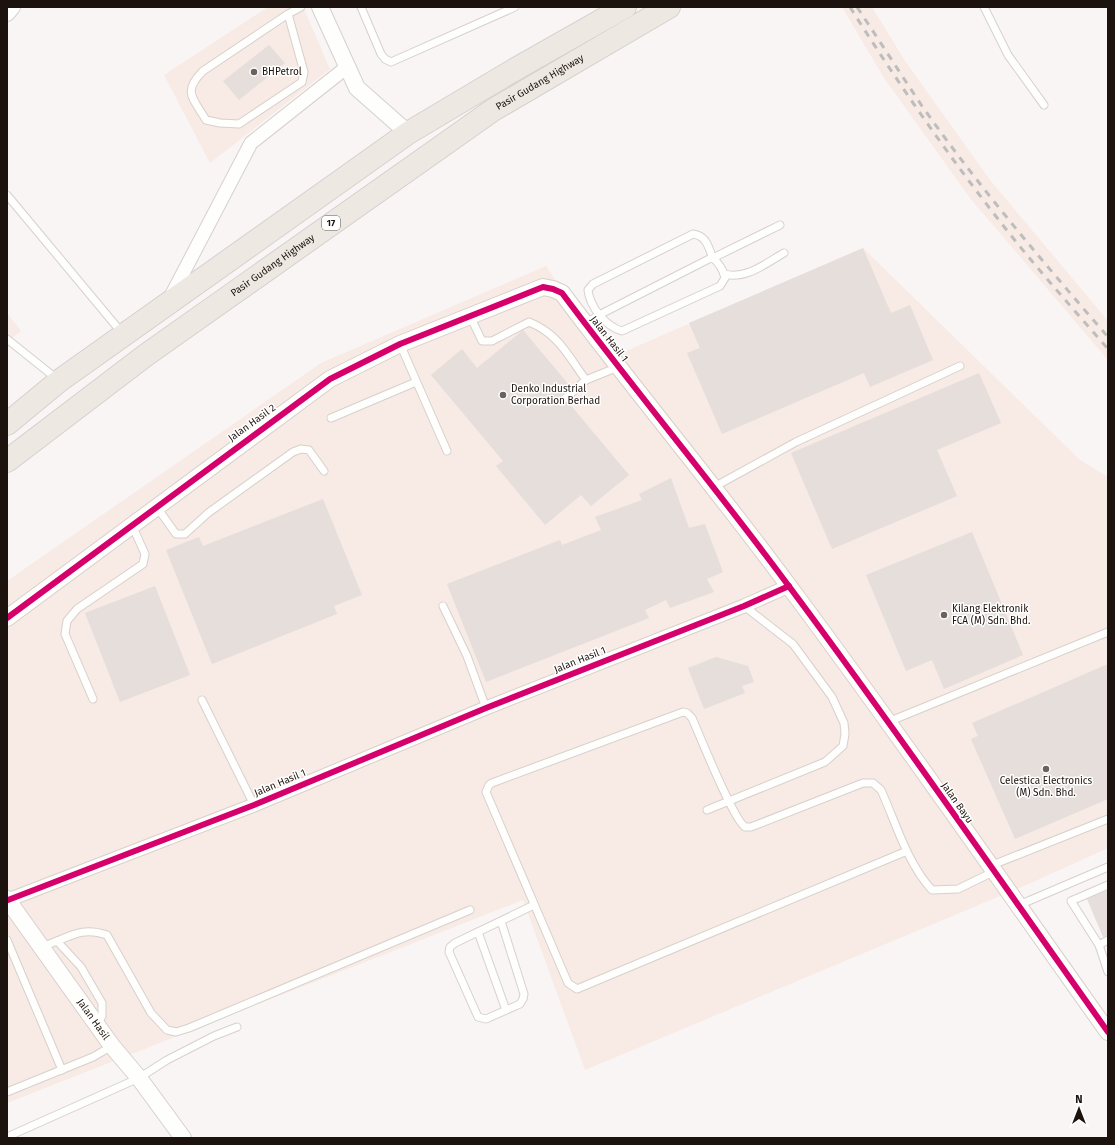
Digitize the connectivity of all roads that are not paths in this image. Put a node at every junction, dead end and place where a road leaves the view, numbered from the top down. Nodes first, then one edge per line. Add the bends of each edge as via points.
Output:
1 (12, 7) edge
2 (301, 7) edge
3 (320, 7) edge
4 (361, 7) edge
5 (515, 7) edge
6 (624, 7) edge
7 (669, 7) edge
8 (984, 7) edge
9 (7, 13) edge
10 (288, 14) junction
11 (346, 67) junction
12 (1044, 105) dead end
13 (408, 133) junction
14 (7, 195) edge
15 (780, 225) dead end
16 (784, 253) dead end
17 (713, 258) junction
18 (724, 274) junction
19 (535, 290) joint
20 (167, 303) junction
21 (599, 315) junction
22 (469, 316) junction
23 (585, 324) junction
24 (125, 336) junction
25 (7, 339) edge
26 (400, 344) junction
27 (960, 366) dead end
28 (618, 367) junction
29 (586, 380) junction
30 (59, 381) junction
31 (416, 382) junction
32 (561, 402) dead end
33 (331, 418) dead end
34 (7, 424) edge
35 (447, 451) dead end
36 (7, 461) edge
37 (324, 471) dead end
38 (714, 487) junction
39 (156, 506) junction
40 (132, 525) junction
41 (789, 586) junction
42 (443, 606) dead end
43 (744, 606) junction
44 (7, 618) edge
45 (1108, 632) edge
46 (93, 699) dead end
47 (202, 700) dead end
48 (486, 708) junction
49 (888, 722) junction
50 (729, 801) junction
51 (254, 805) junction
52 (707, 810) dead end
53 (1108, 819) edge
54 (907, 851) junction
55 (1108, 867) edge
56 (991, 869) junction
57 (1108, 885) edge
58 (7, 899) edge
59 (1018, 905) junction
60 (534, 906) junction
61 (470, 910) dead end
62 (501, 922) junction
63 (478, 932) junction
64 (7, 940) edge
65 (1108, 940) edge
66 (57, 941) junction
67 (1099, 944) junction
68 (41, 947) junction
69 (1108, 972) edge
70 (506, 1010) junction
71 (98, 1025) junction
72 (237, 1027) dead end
73 (1108, 1032) edge
74 (112, 1046) junction
75 (62, 1070) junction
76 (139, 1078) junction
77 (7, 1092) edge
78 (7, 1137) edge
79 (183, 1138) edge

1 - 9 street
2 - 10 lane
3 - 11 street
4 - 5 lane via 381,54 391,62
6 - 13 highway
7 - 36 highway, Pasir Gudang Highway / 17 via 493,110 153,350
8 - 12 lane via 1008,55
10 - 10 lane via 203,71 191,85 191,94 206,120 239,124 302,82 304,72
11 - 13 street via 357,88
11 - 20 street via 251,143
13 - 20 highway
14 - 24 lane
15 - 17 lane
16 - 18 lane via 742,276
17 - 18 lane
17 - 21 lane
17 - 21 lane via 706,239 693,234 592,284 588,290 589,295
18 - 21 lane via 724,281 720,286 624,331
19 - 22 street, Jalan Hasil 2
19 - 23 street, Jalan Hasil 1 via 543,287 562,293
20 - 24 highway
21 - 23 lane
22 - 26 street, Jalan Hasil 2
22 - 29 lane via 482,341 492,341 529,322 544,328 559,342
23 - 28 street, Jalan Hasil 1
24 - 30 highway
25 - 30 lane
26 - 31 lane
26 - 39 street, Jalan Hasil 2 via 330,379
27 - 38 lane via 796,442
28 - 29 lane
28 - 38 street, Jalan Hasil 1
29 - 32 lane
30 - 34 highway
31 - 33 lane
31 - 35 lane
37 - 39 lane via 309,450 293,452 208,513 185,534 176,534
38 - 41 street, Jalan Hasil 1
39 - 40 street, Jalan Hasil 2
40 - 44 street, Jalan Hasil 2
40 - 46 lane via 146,554 142,564 77,609 67,621 65,634
41 - 43 street, Jalan Hasil 1
41 - 49 street, Jalan Bayu
42 - 48 lane via 467,656
43 - 48 street, Jalan Hasil 1
43 - 50 lane via 793,644 832,696 844,723 845,734 843,746 825,762
45 - 49 lane
47 - 51 lane
48 - 51 street, Jalan Hasil 1
49 - 56 street, Jalan Bayu
50 - 52 lane
50 - 54 lane via 740,822 748,827 863,783 873,783 881,790
50 - 60 lane via 687,712 492,783 487,788 487,796
51 - 58 street, Jalan Hasil 1
53 - 56 lane
54 - 56 lane via 924,882 932,890 958,889
54 - 60 lane via 577,989 568,983
55 - 59 lane
56 - 59 street, Jalan Bayu
57 - 67 lane via 1071,901
58 - 68 street, Jalan Hasil
59 - 73 street, Jalan Bayu
60 - 62 lane
61 - 66 lane via 176,1032 167,1030 151,1013 107,935 94,930 79,932
62 - 63 lane
62 - 70 lane via 524,994 520,1004
63 - 70 lane
63 - 70 lane via 450,947 449,952 478,1017 486,1019
64 - 75 lane
65 - 67 lane
66 - 68 lane
66 - 71 lane via 81,967 102,1003 102,1016
67 - 69 lane
68 - 71 street, Jalan Hasil
71 - 74 street, Jalan Hasil
72 - 76 lane via 214,1036
74 - 75 lane
74 - 76 street, Jalan Hasil
75 - 77 lane
76 - 78 lane
76 - 79 street, Jalan Hasil

